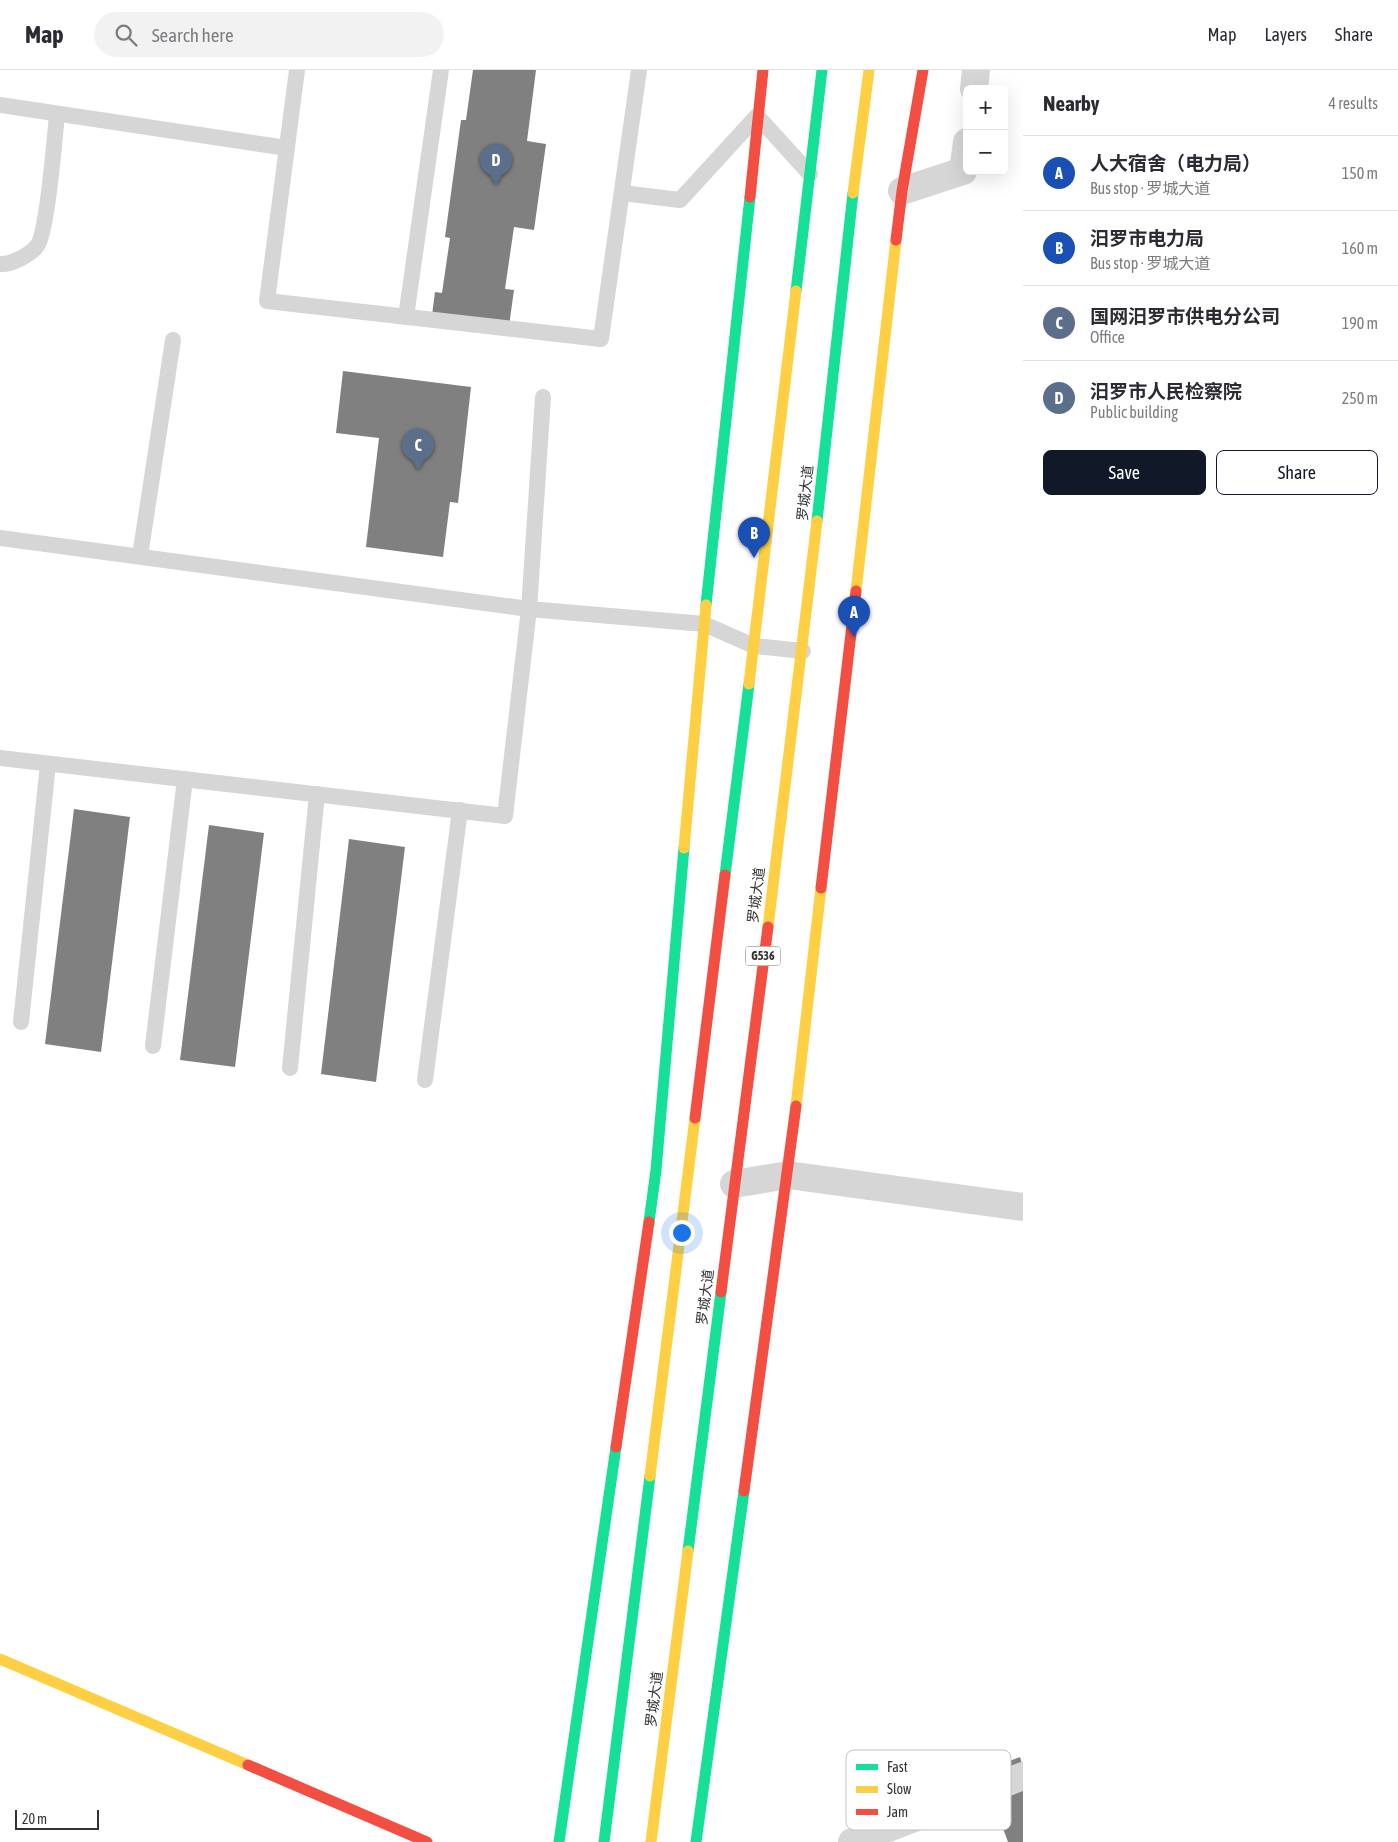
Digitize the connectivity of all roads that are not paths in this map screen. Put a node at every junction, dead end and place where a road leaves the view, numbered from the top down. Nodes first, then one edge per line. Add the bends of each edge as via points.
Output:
1 (297, 70) edge
2 (440, 70) edge
3 (639, 70) edge
4 (763, 70) edge
5 (822, 70) edge
6 (870, 70) edge
7 (923, 70) edge
8 (976, 70) edge
9 (974, 85) edge
10 (0, 105) edge
11 (57, 114) junction
12 (757, 116) junction
13 (287, 148) junction
14 (963, 171) edge
15 (810, 174) junction
16 (902, 190) junction
17 (622, 193) junction
18 (0, 264) edge
19 (406, 317) junction
20 (173, 340) dead end
21 (543, 397) dead end
22 (0, 538) edge
23 (140, 556) junction
24 (529, 609) junction
25 (704, 624) junction
26 (754, 646) junction
27 (803, 651) junction
28 (0, 758) edge
29 (48, 764) junction
30 (185, 779) junction
31 (317, 794) junction
32 (460, 810) junction
33 (21, 1022) dead end
34 (153, 1046) dead end
35 (290, 1068) dead end
36 (425, 1080) dead end
37 (788, 1175) junction
38 (734, 1184) junction
39 (1023, 1207) edge
40 (0, 1659) edge
41 (1023, 1776) edge
42 (1011, 1781) edge
43 (883, 1830) edge
44 (427, 1842) edge
45 (559, 1842) edge
46 (604, 1842) edge
47 (651, 1842) edge
48 (696, 1842) edge
49 (852, 1842) edge

1 - 13 lane
2 - 19 lane
3 - 17 lane
4 - 12 main road
5 - 15 main road
6 - 27 main road, 罗城大道 / G536
7 - 16 main road
8 - 9 street
10 - 11 lane
11 - 13 lane
11 - 18 lane via 44,225 38,246 23,257
12 - 15 lane
12 - 17 lane via 680,200
12 - 25 main road
13 - 19 lane via 266,301
14 - 16 street
15 - 26 main road
16 - 37 main road
17 - 19 lane via 601,340
20 - 23 lane
21 - 24 lane
22 - 23 lane
23 - 24 lane
24 - 25 lane
24 - 32 lane via 505,816
25 - 26 lane
25 - 45 main road via 656,1170
26 - 27 lane
26 - 46 main road
27 - 38 main road, 罗城大道 / G536
28 - 29 lane
29 - 30 lane
29 - 33 lane
30 - 31 lane
30 - 34 lane
31 - 32 lane
31 - 35 lane
32 - 36 lane
37 - 38 street
37 - 39 street
37 - 48 main road
38 - 47 main road, 罗城大道 / G536
40 - 44 main road
41 - 42 street
43 - 49 street

